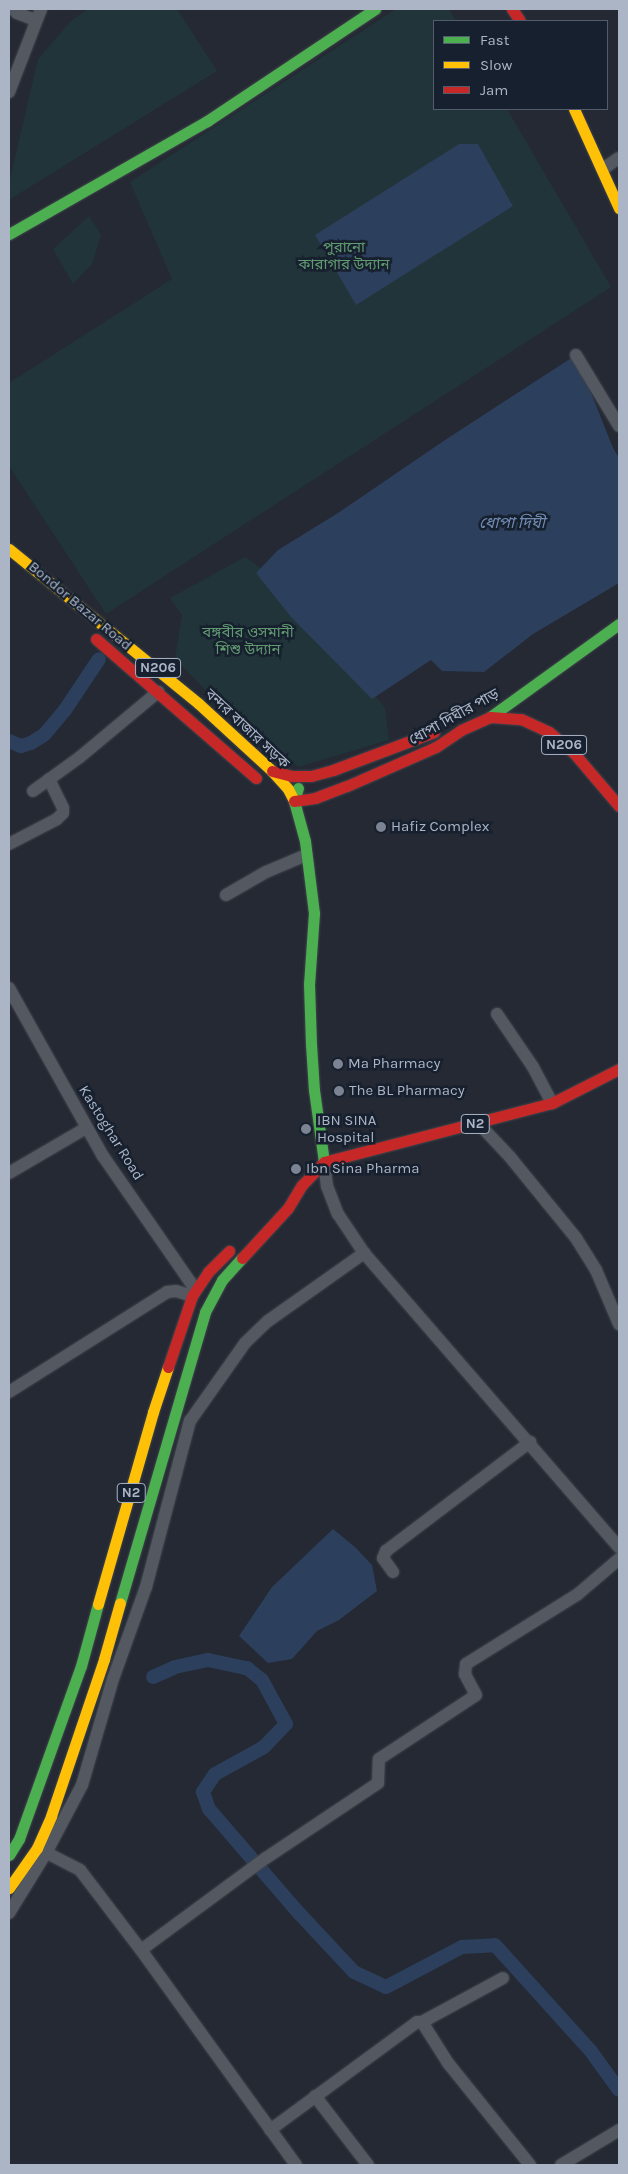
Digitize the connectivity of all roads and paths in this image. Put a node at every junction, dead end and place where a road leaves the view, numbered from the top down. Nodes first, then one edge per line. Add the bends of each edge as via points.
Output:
1 (13, 9) edge
2 (375, 9) edge
3 (512, 9) edge
4 (38, 14) edge
5 (519, 20) edge
6 (9, 92) edge
7 (574, 110) edge
8 (619, 158) edge
9 (603, 169) junction
10 (619, 208) edge
11 (9, 234) edge
12 (576, 355) dead end
13 (619, 426) edge
14 (9, 549) edge
15 (619, 624) edge
16 (87, 631) dead end
17 (158, 692) junction
18 (490, 717) junction
19 (461, 730) junction
20 (272, 771) junction
21 (308, 776) junction
22 (48, 780) junction
23 (33, 791) dead end
24 (321, 796) junction
25 (294, 801) junction
26 (619, 806) edge
27 (301, 829) junction
28 (9, 844) edge
29 (306, 855) junction
30 (226, 895) dead end
31 (9, 988) edge
32 (497, 1014) dead end
33 (619, 1069) edge
34 (552, 1103) junction
35 (478, 1123) junction
36 (86, 1128) junction
37 (324, 1162) junction
38 (9, 1173) edge
39 (302, 1185) junction
40 (267, 1213) dead end
41 (240, 1239) dead end
42 (364, 1253) junction
43 (193, 1292) junction
44 (619, 1324) edge
45 (9, 1392) edge
46 (530, 1442) junction
47 (619, 1547) edge
48 (619, 1559) edge
49 (393, 1572) dead end
50 (18, 1839) junction
51 (42, 1851) junction
52 (9, 1855) edge
53 (9, 1888) edge
54 (9, 1914) edge
55 (141, 1950) junction
56 (503, 1978) dead end
57 (422, 2022) junction
58 (314, 2096) junction
59 (270, 2130) junction
60 (619, 2130) edge
61 (293, 2164) edge
62 (368, 2165) edge
63 (530, 2165) edge
64 (561, 2165) edge

1 - 4 street via 17,13
2 - 11 main road via 207,121
3 - 5 main road
4 - 6 street
7 - 9 main road
8 - 9 street
9 - 10 main road
12 - 13 street
14 - 20 main road, বন্দর বাজার সড়ক / N206 via 163,673
15 - 18 main road, ধোপা দিঘীর পাড়
16 - 17 main road, Bondor Bazar Road / N206
17 - 22 street
17 - 25 main road, Bondor Bazar Road / N206 via 271,790
18 - 19 main road, ধোপা দিঘীর পাড় / N206
18 - 26 main road, N206 via 522,719 549,732 573,752
19 - 21 main road, N206 via 431,732 334,770
19 - 24 main road, ধোপা দিঘীর পাড় / N206 via 436,747
20 - 21 main road, N206
20 - 25 main road, বন্দর বাজার সড়ক / N206
21 - 25 main road via 298,788
22 - 23 street
22 - 28 street via 63,813
24 - 25 main road, N206
24 - 27 main road
25 - 27 main road, বন্দর বাজার সড়ক
27 - 29 main road, বন্দর বাজার সড়ক
29 - 30 street via 266,872
29 - 37 main road, বন্দর বাজার সড়ক via 314,913 309,984 311,1044
31 - 36 street, Kastoghar Road
32 - 34 street
33 - 34 main road, N2
34 - 35 main road, N2
35 - 37 main road, N2
35 - 44 street via 576,1238 596,1270
36 - 38 street
36 - 43 street, Kastoghar Road
37 - 39 main road, N2
37 - 42 street via 327,1186 338,1214
39 - 40 main road, N2
39 - 51 main road, N2 via 288,1208 222,1280 205,1312 104,1659
41 - 43 main road, N2
42 - 46 street
42 - 51 street via 268,1321 245,1342 190,1421 146,1587 113,1679 82,1785
43 - 45 street via 167,1292
43 - 50 main road, N2 via 153,1412 81,1666
46 - 47 street
46 - 49 street via 386,1551 383,1558
48 - 55 street via 578,1594 466,1664 465,1674 476,1695 379,1759 378,1783 240,1876
50 - 51 street
50 - 52 main road, N2
51 - 53 main road, N2
51 - 54 street
51 - 55 street via 80,1870
55 - 59 street
56 - 57 street
57 - 58 street via 417,2022
57 - 63 street via 448,2063
58 - 59 street
58 - 62 street
59 - 61 street
60 - 64 street

